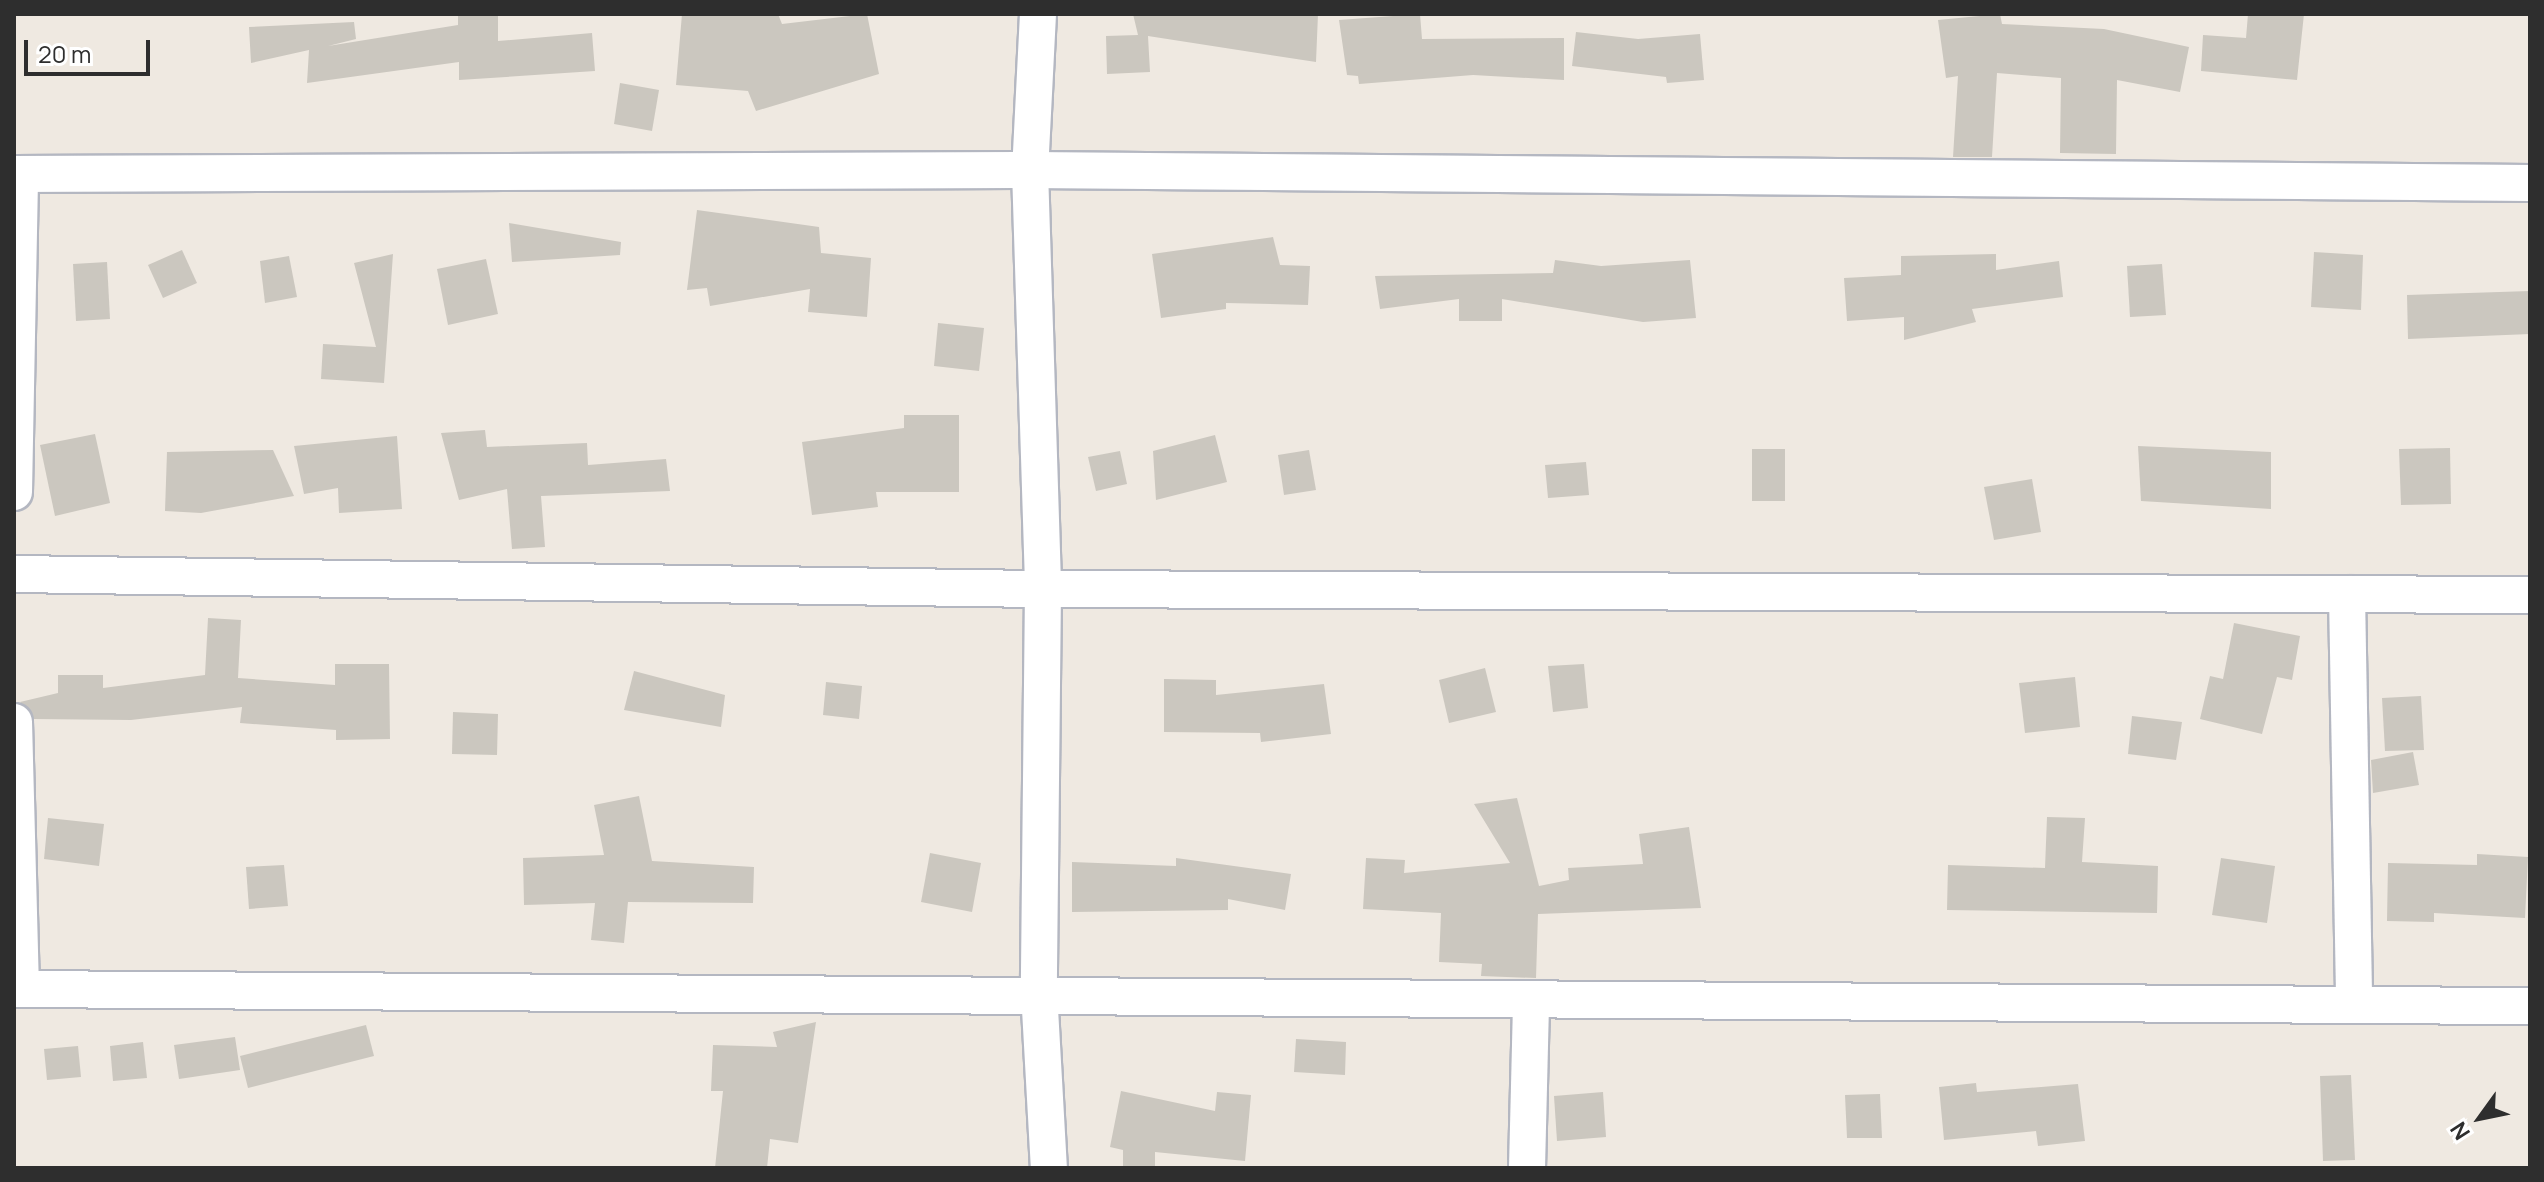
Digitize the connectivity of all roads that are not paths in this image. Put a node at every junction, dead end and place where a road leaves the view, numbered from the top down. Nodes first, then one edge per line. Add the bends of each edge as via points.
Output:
1 (1038, 14) edge
2 (1030, 170) junction
3 (17, 174) edge
4 (2530, 183) edge
5 (14, 492) edge
6 (14, 574) edge
7 (1043, 589) junction
8 (2347, 594) junction
9 (2530, 595) edge
10 (14, 722) edge
11 (18, 989) edge
12 (1039, 991) junction
13 (2354, 1002) junction
14 (1531, 1004) junction
15 (2530, 1006) edge
16 (1049, 1168) edge
17 (1527, 1168) edge

1 - 2 street
2 - 3 street
2 - 4 street
2 - 7 street
3 - 5 street
6 - 7 street
7 - 8 street
7 - 12 street
8 - 9 street
8 - 13 street
10 - 11 street
11 - 12 street
12 - 14 street
12 - 16 street
13 - 14 street
13 - 15 street
14 - 17 street

